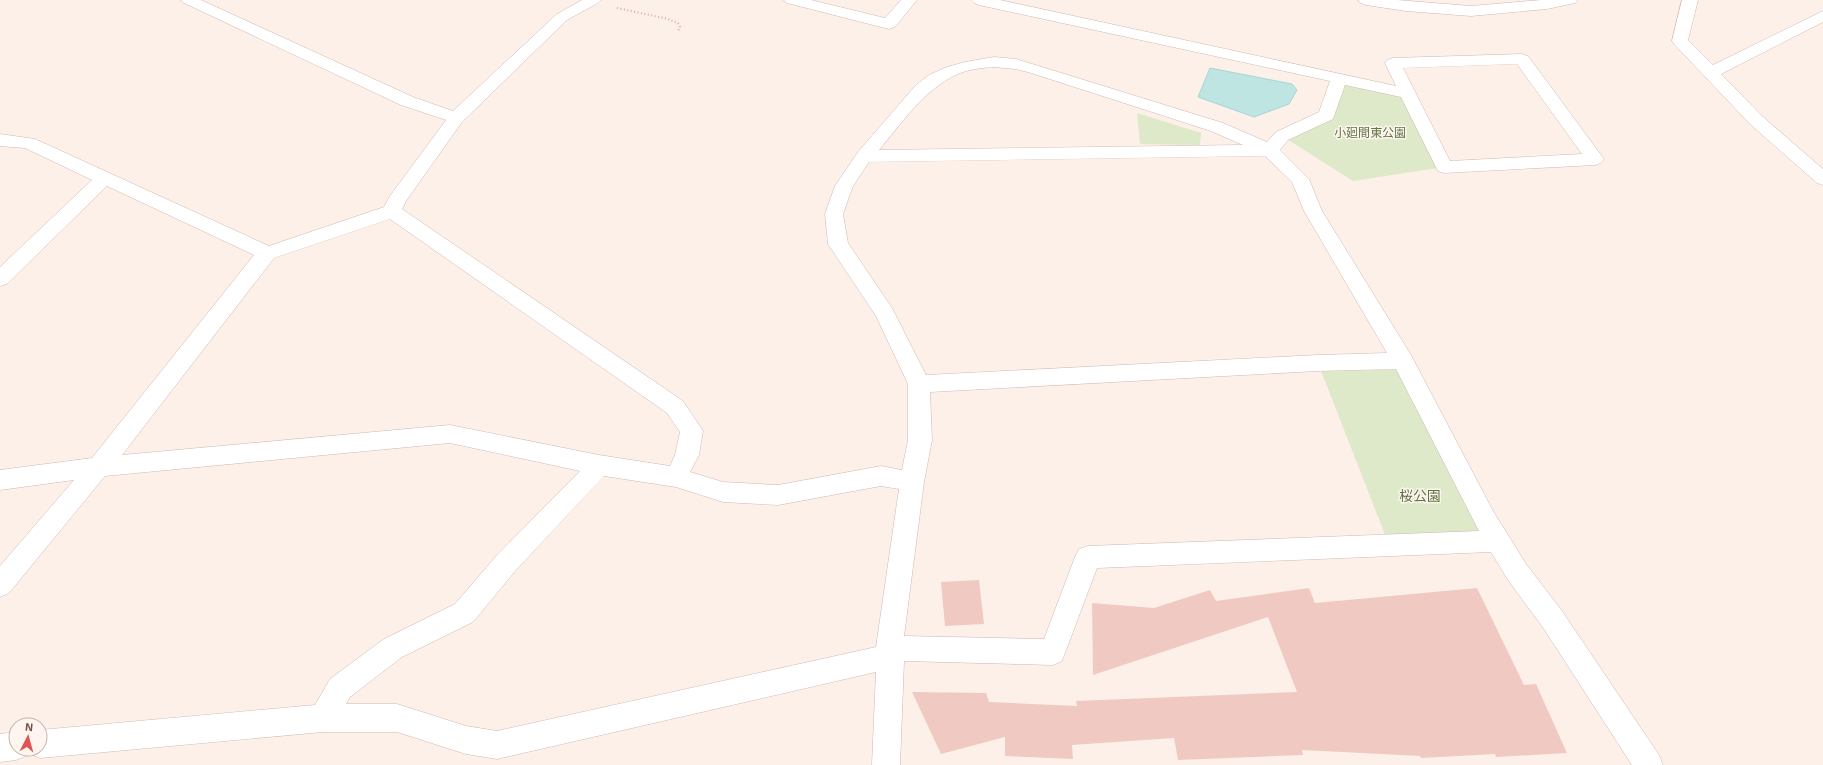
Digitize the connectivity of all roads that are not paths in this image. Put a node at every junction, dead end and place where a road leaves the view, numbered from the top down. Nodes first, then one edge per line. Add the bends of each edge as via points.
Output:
1 (189, 0) edge
2 (792, 0) edge
3 (909, 0) edge
4 (979, 0) edge
5 (1366, 0) edge
6 (1570, 0) edge
7 (1690, 0) edge
8 (591, 1) edge
9 (1823, 16) edge
10 (1710, 73) junction
11 (1339, 79) junction
12 (1407, 93) junction
13 (456, 118) junction
14 (0, 140) edge
15 (1270, 150) junction
16 (864, 156) junction
17 (105, 178) junction
18 (1823, 178) edge
19 (392, 211) junction
20 (267, 253) junction
21 (0, 279) edge
22 (1403, 361) junction
23 (919, 384) junction
24 (599, 465) junction
25 (99, 467) junction
26 (676, 477) junction
27 (0, 480) edge
28 (912, 482) junction
29 (1498, 541) junction
30 (0, 585) edge
31 (891, 648) junction
32 (322, 718) junction
33 (48, 743) edge
34 (1645, 764) edge
35 (886, 765) edge

1 - 13 street via 407,101
2 - 3 street via 889,24
4 - 11 street
5 - 6 street via 1471,11
7 - 10 street via 1680,41
8 - 13 street via 562,17
9 - 10 street
10 - 18 street via 1756,120
11 - 12 street
11 - 15 street via 1327,115 1282,136
12 - 12 street via 1393,63 1522,59 1595,159 1444,167
13 - 19 street via 397,200
14 - 17 street via 29,143
15 - 16 street
15 - 16 street via 1217,127 1141,102 1016,64 994,62 953,70 922,89
15 - 22 street via 1300,179 1314,211
16 - 23 street via 844,186 834,214 838,244 885,314
17 - 20 street
17 - 21 street
19 - 20 street
19 - 26 street via 674,407 692,431 687,455
20 - 25 street
22 - 23 street via 1318,363
22 - 29 street
23 - 28 street via 920,440
24 - 25 street via 450,434
24 - 26 street
24 - 32 street via 508,562 464,614 394,648 340,688
25 - 27 street
25 - 30 street
26 - 28 street via 723,492 778,495 881,476
28 - 31 street
29 - 31 street via 1088,557 1053,652
29 - 34 street via 1517,572 1553,620
31 - 32 street via 888,657 497,745 466,740 398,718
31 - 35 street
32 - 33 street

